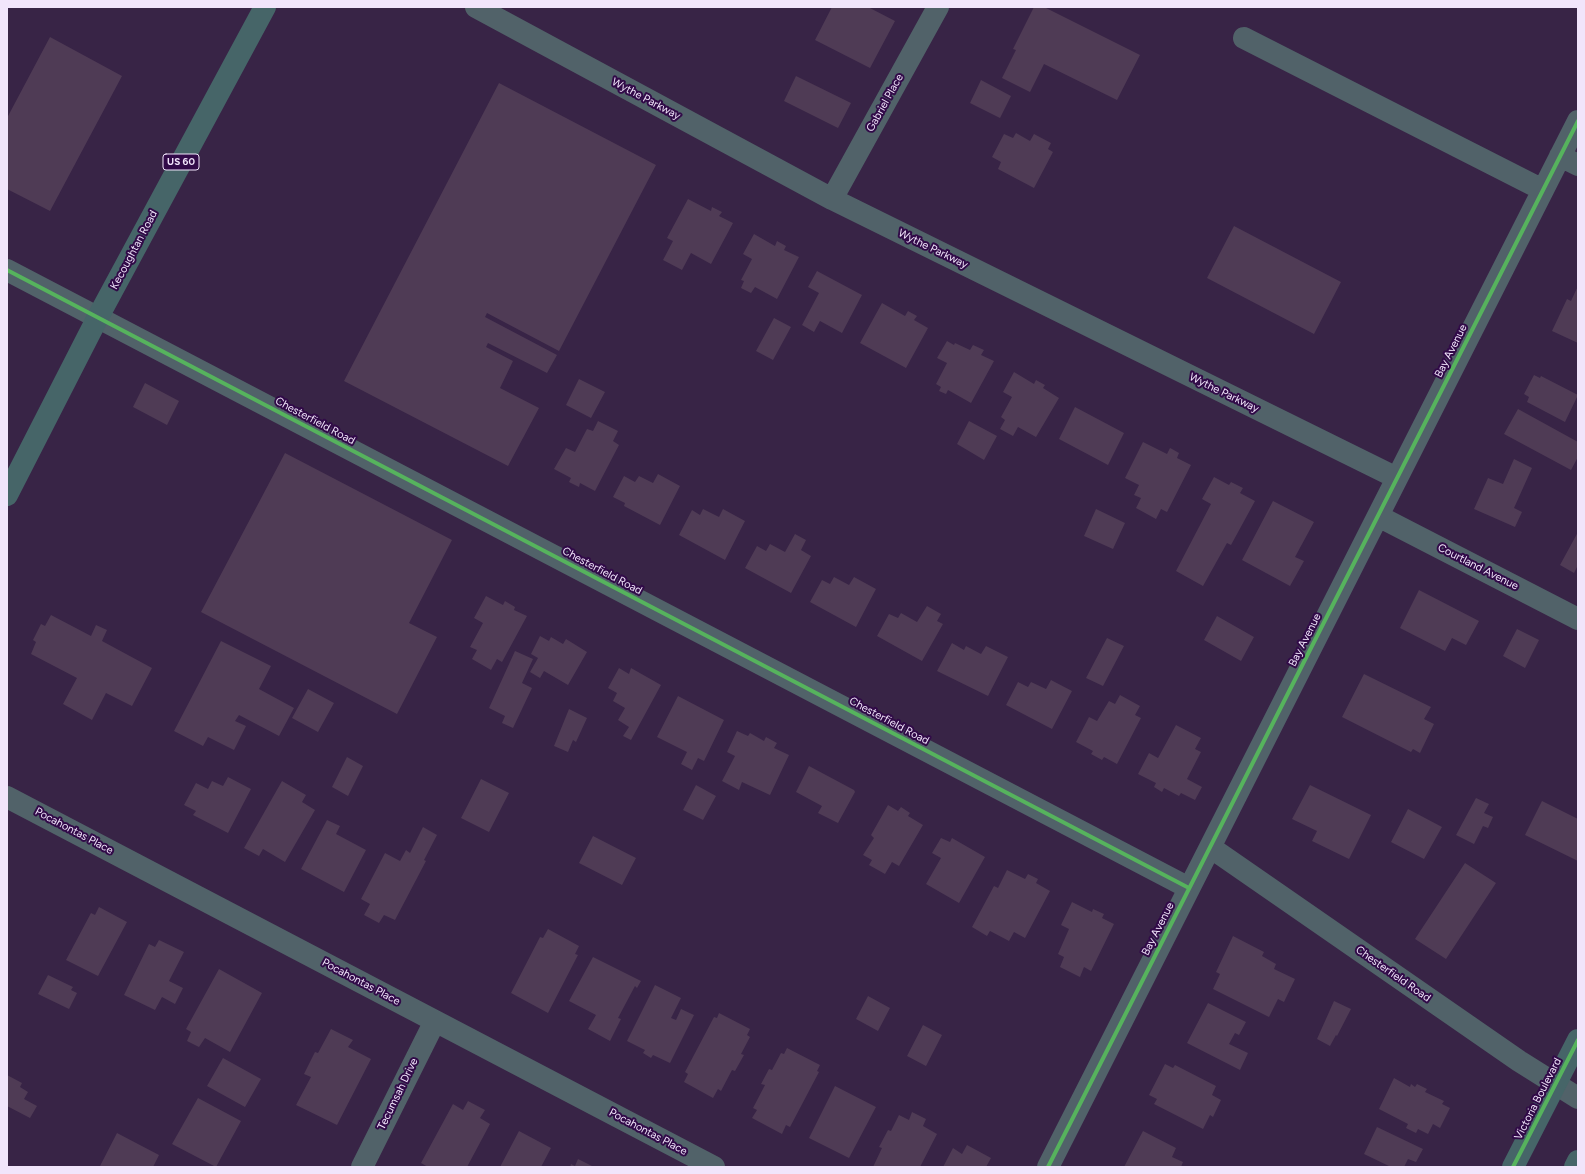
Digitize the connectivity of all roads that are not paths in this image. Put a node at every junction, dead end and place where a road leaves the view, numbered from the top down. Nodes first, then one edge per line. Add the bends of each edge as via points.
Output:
1 (265, 7) edge
2 (476, 7) edge
3 (938, 7) edge
4 (1244, 38) dead end
5 (1578, 121) edge
6 (1569, 161) edge
7 (1543, 190) junction
8 (832, 199) junction
9 (7, 270) edge
10 (98, 317) junction
11 (1397, 478) junction
12 (7, 495) edge
13 (1378, 516) junction
14 (1578, 618) edge
15 (7, 796) edge
16 (1210, 846) junction
17 (1189, 888) junction
18 (435, 1021) junction
19 (1578, 1040) edge
20 (1556, 1084) junction
21 (1578, 1098) edge
22 (1578, 1161) edge
23 (362, 1167) edge
24 (714, 1167) edge
25 (1048, 1167) edge
26 (1513, 1167) edge
27 (1575, 1167) edge

1 - 10 main road, Kecoughtan Road / US 60
2 - 8 street, Wythe Parkway
3 - 8 street, Gabriel Place
4 - 7 street
5 - 6 street, Bay Avenue
6 - 7 street, Bay Avenue
7 - 11 street, Bay Avenue
8 - 11 street, Wythe Parkway
9 - 10 street, Chesterfield Road
10 - 12 main road, Kecoughtan Road / US 60
10 - 17 street, Chesterfield Road
11 - 13 street, Bay Avenue
13 - 14 street, Courtland Avenue
13 - 16 street, Bay Avenue
15 - 18 street, Pocahontas Place
16 - 17 street, Bay Avenue
16 - 20 street, Chesterfield Road via 1519,1061
17 - 25 street, Bay Avenue
18 - 23 street, Tecumsah Drive
18 - 24 street, Pocahontas Place
19 - 20 main road, Victoria Boulevard
20 - 21 street, Chesterfield Road
20 - 26 main road, Victoria Boulevard
22 - 27 main road

